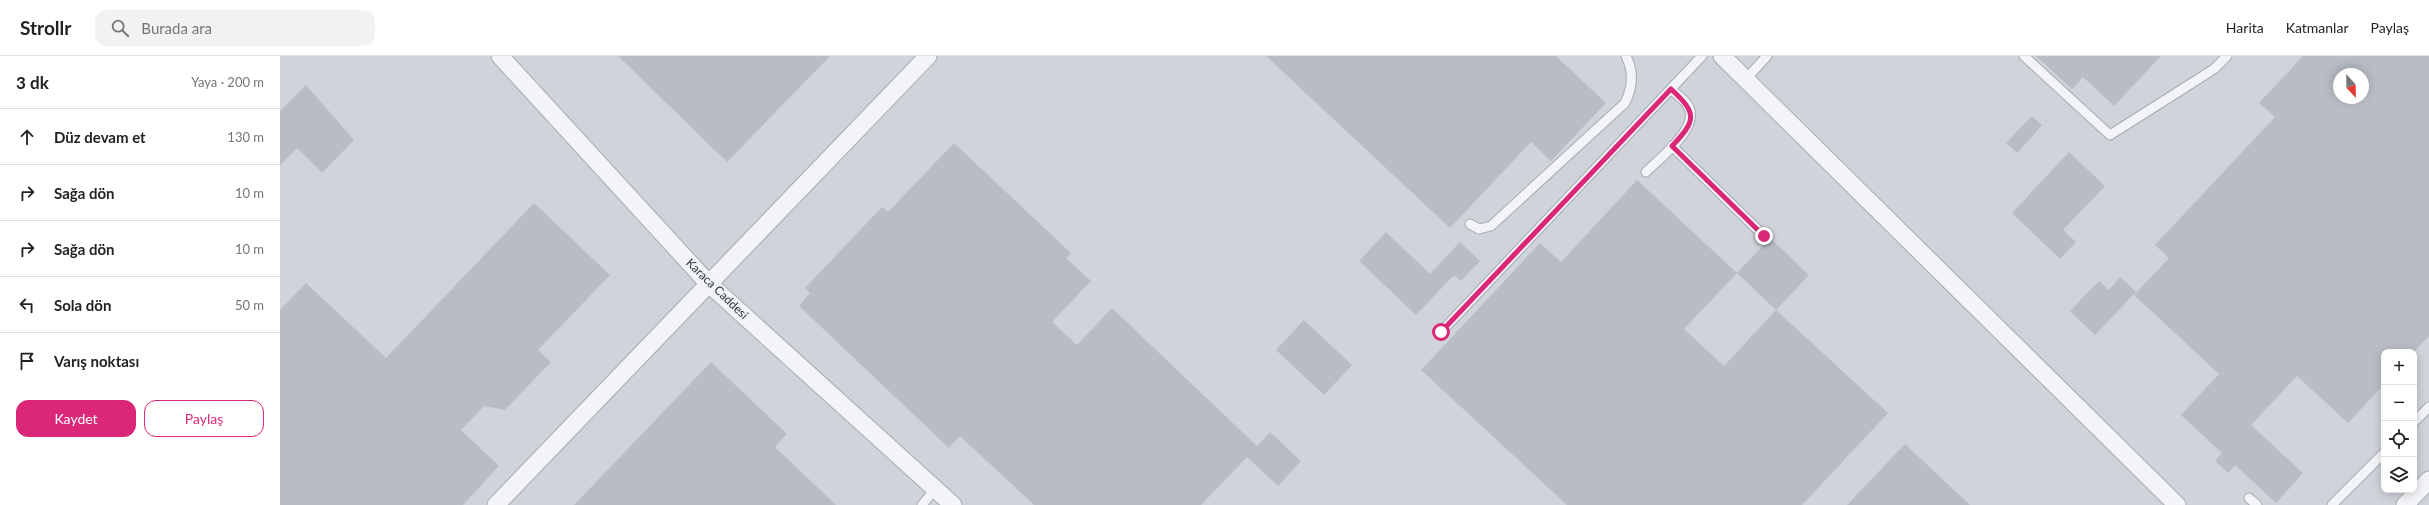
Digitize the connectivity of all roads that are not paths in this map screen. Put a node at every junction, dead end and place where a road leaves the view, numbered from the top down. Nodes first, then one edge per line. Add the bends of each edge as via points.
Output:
1 (500, 56) edge
2 (928, 56) edge
3 (1626, 56) edge
4 (1702, 56) edge
5 (1722, 56) edge
6 (1767, 56) edge
7 (2024, 56) edge
8 (2227, 56) edge
9 (1746, 79) junction
10 (1671, 89) junction
11 (1672, 146) junction
12 (1646, 172) dead end
13 (1470, 224) dead end
14 (1764, 236) dead end
15 (708, 283) junction
16 (1441, 332) dead end
17 (2429, 407) edge
18 (2415, 421) edge
19 (2381, 456) edge
20 (2429, 480) edge
21 (935, 489) junction
22 (2249, 498) dead end
23 (496, 505) edge
24 (922, 505) edge
25 (953, 505) edge
26 (2177, 505) edge
27 (2257, 505) edge
28 (2332, 505) edge
29 (2405, 505) edge

1 - 15 street, Karaca Caddesi
2 - 15 street
3 - 13 lane via 1632,71 1632,80 1625,103 1491,226 1480,229
4 - 10 lane
5 - 9 street
6 - 9 lane
7 - 8 lane via 2110,136 2214,69
9 - 26 street
10 - 11 lane via 1687,104 1691,114 1689,126
10 - 16 lane
11 - 12 lane
11 - 14 lane
15 - 21 street, Karaca Caddesi
15 - 23 street
17 - 18 lane
19 - 28 lane
20 - 29 street
21 - 24 lane
21 - 25 street, Karaca Caddesi
22 - 27 lane

